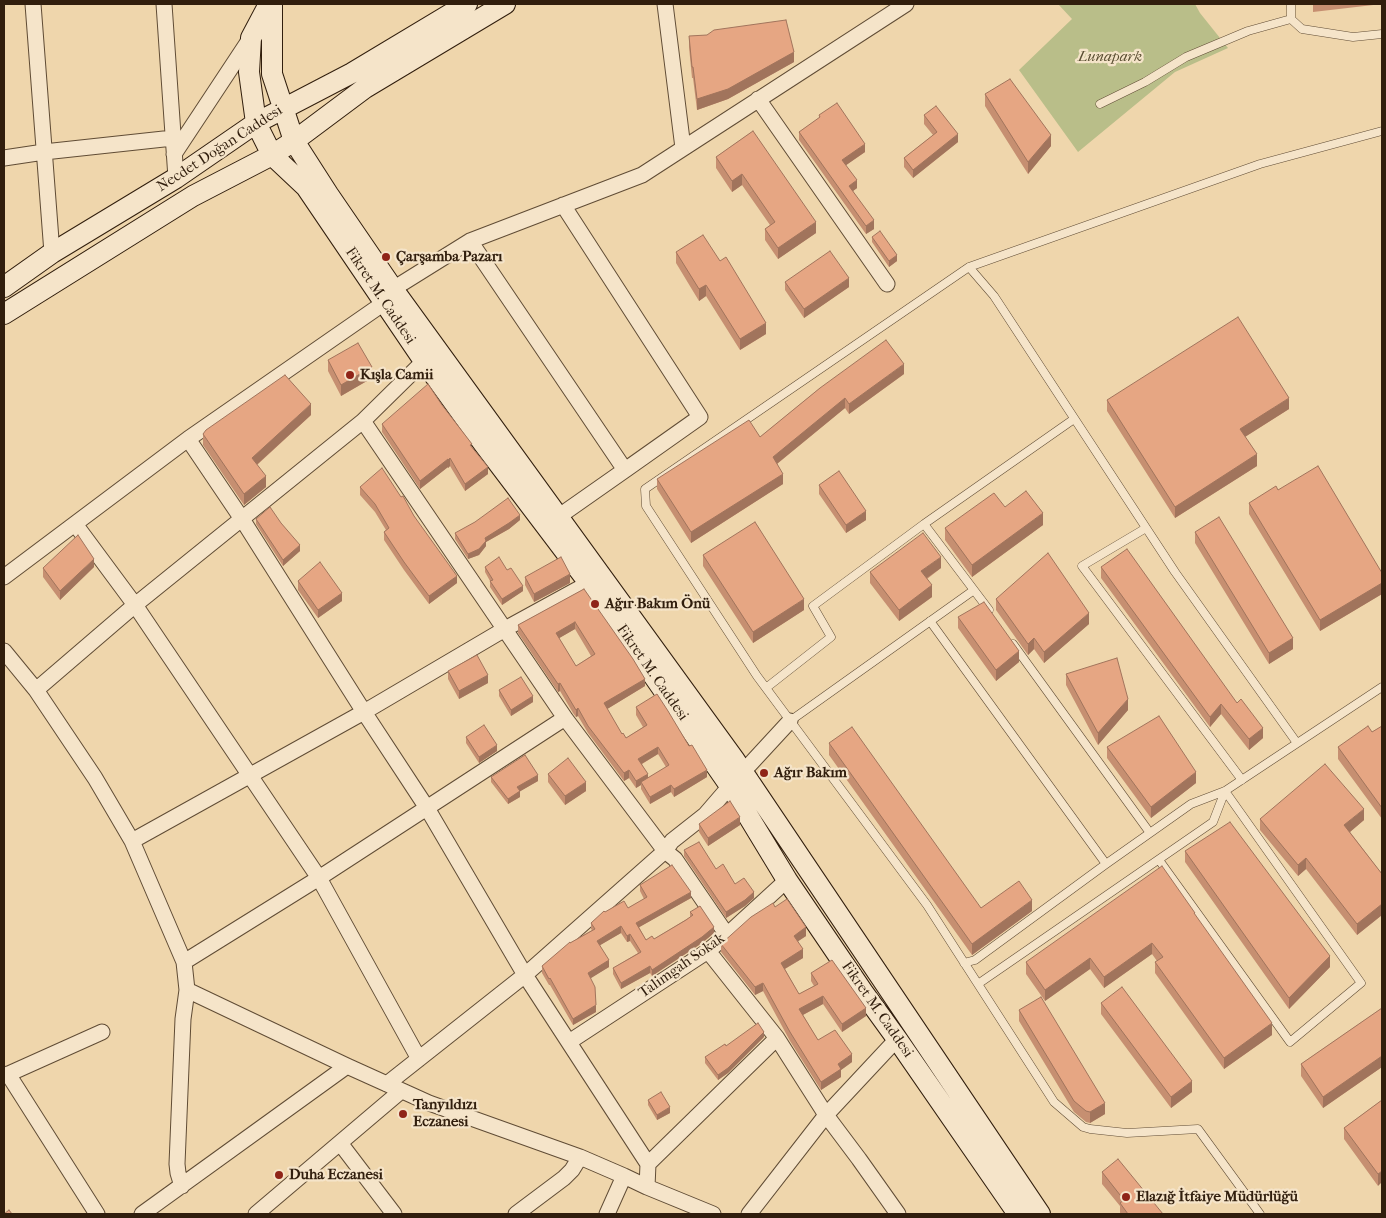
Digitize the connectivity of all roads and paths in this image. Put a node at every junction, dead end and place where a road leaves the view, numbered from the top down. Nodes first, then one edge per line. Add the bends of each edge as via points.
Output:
1 (32, 4) edge
2 (164, 4) edge
3 (270, 4) edge
4 (467, 4) edge
5 (505, 4) edge
6 (665, 4) edge
7 (906, 4) edge
8 (1292, 4) edge
9 (1291, 19) junction
10 (1382, 34) edge
11 (251, 38) junction
12 (758, 99) junction
13 (1100, 104) dead end
14 (283, 108) junction
15 (256, 123) junction
16 (1382, 131) edge
17 (173, 138) junction
18 (294, 141) junction
19 (683, 148) junction
20 (44, 152) junction
21 (174, 154) junction
22 (272, 155) junction
23 (4, 158) edge
24 (176, 178) junction
25 (563, 205) junction
26 (470, 241) junction
27 (52, 253) junction
28 (969, 268) junction
29 (887, 284) dead end
30 (4, 287) edge
31 (388, 296) junction
32 (4, 314) edge
33 (424, 361) junction
34 (1074, 419) junction
35 (363, 421) junction
36 (188, 439) junction
37 (625, 470) junction
38 (558, 517) junction
39 (242, 519) junction
40 (75, 524) junction
41 (924, 524) junction
42 (1146, 528) junction
43 (4, 577) edge
44 (589, 582) junction
45 (974, 590) junction
46 (135, 606) junction
47 (995, 619) edge
48 (930, 621) junction
49 (506, 629) junction
50 (1006, 634) edge
51 (4, 651) edge
52 (1382, 687) edge
53 (766, 688) junction
54 (36, 690) junction
55 (364, 712) junction
56 (565, 718) junction
57 (790, 721) junction
58 (1297, 743) junction
59 (249, 775) junction
60 (736, 779) junction
61 (1242, 780) junction
62 (1225, 791) junction
63 (427, 808) junction
64 (1150, 833) junction
65 (132, 841) junction
66 (665, 852) junction
67 (1159, 860) junction
68 (1106, 864) junction
69 (319, 878) junction
70 (787, 880) junction
71 (727, 935) junction
72 (708, 951) junction
73 (184, 962) junction
74 (964, 963) junction
75 (525, 975) junction
76 (978, 984) junction
77 (187, 990) junction
78 (102, 1032) dead end
79 (776, 1038) junction
80 (897, 1039) junction
81 (569, 1042) junction
82 (419, 1059) junction
83 (347, 1066) junction
84 (6, 1075) edge
85 (387, 1084) junction
86 (401, 1091) junction
87 (826, 1115) junction
88 (340, 1143) junction
89 (580, 1157) junction
90 (648, 1164) junction
91 (624, 1176) junction
92 (182, 1186) junction
93 (647, 1187) junction
94 (97, 1214) edge
95 (142, 1214) edge
96 (256, 1214) edge
97 (394, 1214) edge
98 (516, 1214) edge
99 (607, 1214) edge
100 (713, 1214) edge
101 (749, 1214) edge
102 (898, 1214) edge
103 (1018, 1214) edge
104 (1040, 1214) edge
105 (1260, 1214) edge

1 - 20 street
2 - 17 street
3 - 11 main road, Fikret M. Caddesi
3 - 14 main road via 272,74
4 - 14 main road, Necdet Doğan Caddesi via 352,73
5 - 18 main road via 365,88
6 - 19 street
7 - 12 street
8 - 9 lane
9 - 10 lane via 1302,29 1353,37
9 - 13 lane via 1248,30 1186,56
11 - 15 main road, Fikret M. Caddesi via 249,72
11 - 21 street
12 - 19 street
12 - 29 street
14 - 15 main road, Necdet Doğan Caddesi
14 - 18 main road
15 - 22 main road, Fikret M. Caddesi
15 - 24 main road, Necdet Doğan Caddesi
16 - 28 lane via 1260,164
17 - 20 street
17 - 21 street
18 - 22 main road
18 - 31 main road
19 - 25 street via 642,175
20 - 23 street
20 - 27 street
21 - 24 street
22 - 31 main road, Fikret M. Caddesi via 306,187
22 - 32 main road via 193,196
24 - 27 main road, Necdet Doğan Caddesi
25 - 26 street
25 - 37 street via 700,417
26 - 31 street
26 - 37 street
27 - 30 main road, Necdet Doğan Caddesi
28 - 34 lane via 994,296
28 - 53 lane via 644,488 646,506
31 - 33 main road, Fikret M. Caddesi
31 - 36 street
31 - 38 main road
33 - 35 street
33 - 44 main road, Fikret M. Caddesi
34 - 41 lane
34 - 42 lane
35 - 39 street
35 - 49 street
36 - 39 street
36 - 40 street
37 - 38 street
38 - 60 main road
39 - 46 street
39 - 55 street
40 - 43 street
40 - 46 street
41 - 45 lane
41 - 53 lane via 813,606 831,637
42 - 58 lane
42 - 61 lane via 1082,566
44 - 49 street
44 - 60 main road, Fikret M. Caddesi
45 - 47 lane
45 - 48 lane
46 - 54 street
46 - 59 street
48 - 57 lane
48 - 68 lane
49 - 55 street
49 - 56 street
50 - 64 lane
51 - 54 street
52 - 58 lane
53 - 57 lane
54 - 65 street via 95,778
55 - 59 street
55 - 63 street
56 - 63 street
56 - 66 street
57 - 60 street
57 - 74 lane via 927,905
58 - 61 lane
59 - 65 street
59 - 69 street
60 - 66 street via 705,815 672,841
60 - 70 main road, Fikret M. Caddesi
60 - 104 main road
61 - 62 lane
62 - 64 lane via 1191,804
62 - 67 lane via 1213,822
62 - 67 lane via 1361,983 1290,1042
63 - 69 street
63 - 75 street
64 - 68 lane
65 - 73 street
66 - 71 street via 675,859
66 - 75 street
67 - 76 lane
68 - 74 lane via 975,960
69 - 73 street
69 - 82 street
70 - 71 street, Talimgah Sokak
70 - 80 main road, Fikret M. Caddesi
71 - 72 street, Talimgah Sokak
72 - 79 street
72 - 81 street, Talimgah Sokak
73 - 77 street
74 - 76 lane
75 - 81 street
75 - 82 street
76 - 105 lane via 1054,1102 1083,1127 1127,1133 1198,1129
77 - 83 street
77 - 92 street via 177,1164
78 - 84 street
79 - 87 street
79 - 90 street
80 - 87 street
80 - 103 main road, Fikret M. Caddesi
81 - 90 street
82 - 85 street
83 - 85 street
83 - 92 street
84 - 94 street
85 - 86 street
86 - 88 street
86 - 89 street
87 - 101 street
87 - 102 street
88 - 96 street
88 - 97 street
89 - 91 street
89 - 98 street via 564,1178
90 - 93 street
91 - 93 street
91 - 99 street
92 - 95 street
93 - 100 street

